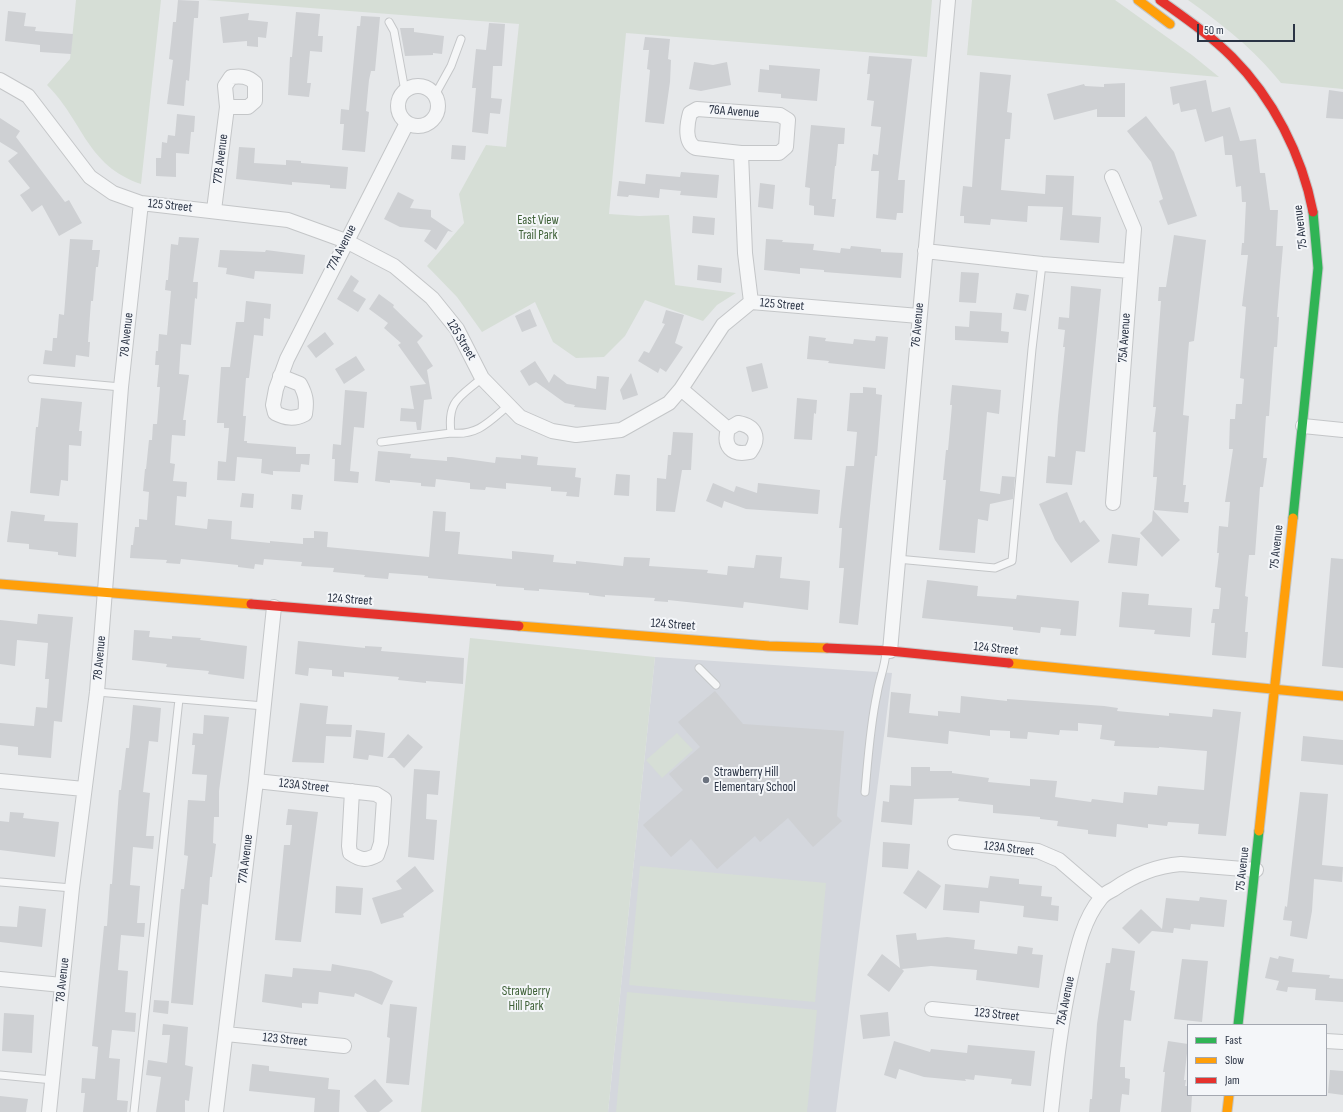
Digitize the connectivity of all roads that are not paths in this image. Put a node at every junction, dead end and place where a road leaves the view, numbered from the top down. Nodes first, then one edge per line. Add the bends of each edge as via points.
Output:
1 (948, 0) edge
2 (1138, 0) edge
3 (1160, 0) edge
4 (389, 22) dead end
5 (1175, 28) dead end
6 (461, 39) dead end
7 (1224, 63) dead end
8 (0, 80) edge
9 (1254, 85) junction
10 (405, 91) junction
11 (434, 95) junction
12 (227, 108) dead end
13 (407, 122) junction
14 (741, 153) junction
15 (1112, 177) dead end
16 (141, 203) junction
17 (214, 210) junction
18 (346, 240) junction
19 (925, 251) junction
20 (1042, 264) junction
21 (1130, 271) junction
22 (751, 302) junction
23 (919, 316) junction
24 (280, 376) dead end
25 (482, 378) junction
26 (32, 379) dead end
27 (121, 388) junction
28 (681, 389) junction
29 (509, 405) junction
30 (1303, 426) junction
31 (728, 429) dead end
32 (1343, 430) edge
33 (451, 433) junction
34 (382, 442) dead end
35 (1114, 503) dead end
36 (897, 559) junction
37 (0, 584) edge
38 (105, 593) junction
39 (274, 607) junction
40 (888, 651) junction
41 (699, 668) dead end
42 (716, 685) dead end
43 (1275, 690) junction
44 (97, 692) junction
45 (1343, 696) edge
46 (179, 699) junction
47 (264, 706) junction
48 (0, 781) edge
49 (256, 781) junction
50 (84, 790) junction
51 (352, 791) junction
52 (865, 792) dead end
53 (955, 842) dead end
54 (1256, 870) junction
55 (0, 882) edge
56 (72, 888) junction
57 (1102, 897) junction
58 (0, 978) edge
59 (62, 984) junction
60 (932, 1009) dead end
61 (1061, 1022) junction
62 (1238, 1024) edge
63 (226, 1034) junction
64 (1327, 1040) edge
65 (1343, 1042) edge
66 (344, 1046) dead end
67 (0, 1075) edge
68 (53, 1080) junction
69 (1229, 1096) edge
70 (49, 1112) edge
71 (134, 1112) edge
72 (216, 1112) edge
73 (1052, 1112) edge
74 (1227, 1112) edge

1 - 19 street, 76 Avenue
2 - 5 street
3 - 9 street, 75 Avenue via 1195,25 1241,65
4 - 10 lane via 394,31
6 - 11 lane via 451,66
7 - 9 street, 75 Avenue
8 - 16 street, 125 Street via 28,96 90,177 113,193
9 - 30 street, 75 Avenue via 1283,124 1295,149 1304,170 1314,217 1318,268
10 - 11 street via 417,86 424,87
10 - 13 street via 398,107
11 - 13 street via 438,108 432,120 420,126
12 - 17 street, 77B Avenue
13 - 18 street, 77A Avenue
14 - 14 street, 76A Avenue via 779,153 786,147 788,120 772,114 697,109 690,113 690,145 696,148
14 - 22 street via 744,253
15 - 21 street, 75A Avenue via 1134,229
16 - 17 street, 125 Street
16 - 27 street, 78 Avenue
17 - 18 street, 125 Street via 288,220
18 - 24 street, 77A Avenue
18 - 25 street, 125 Street via 394,266 432,298 457,330
19 - 20 street
19 - 23 street, 76 Avenue
20 - 21 street
20 - 36 lane via 1012,561 995,568
21 - 35 street, 75A Avenue
22 - 23 street, 125 Street
22 - 28 street, 125 Street via 723,325
23 - 36 street, 76 Avenue
25 - 29 street, 125 Street
25 - 33 lane via 451,407
26 - 27 lane
27 - 38 street, 78 Avenue
28 - 29 street, 125 Street via 669,403 621,430 576,435 552,431 520,417
28 - 31 street
29 - 33 lane via 487,425 471,432
30 - 32 street
30 - 43 street, 75 Avenue
33 - 34 lane
36 - 40 street, 76 Avenue
37 - 38 street, 124 Street
38 - 39 street, 124 Street
38 - 44 street, 78 Avenue
39 - 40 street, 124 Street via 769,646
39 - 47 street, 77A Avenue
40 - 43 street, 124 Street
40 - 52 lane via 874,709
41 - 42 lane
43 - 45 street, 124 Street
43 - 54 street, 75 Avenue
44 - 46 lane
44 - 50 street, 78 Avenue
46 - 47 lane
46 - 71 lane
47 - 49 street, 77A Avenue
48 - 50 street
49 - 51 street, 123A Street
49 - 63 street, 77A Avenue
50 - 56 street, 78 Avenue
51 - 51 street, 123A Street via 376,794 384,799 381,843 377,855 370,859 360,860 350,853 348,846
53 - 57 street, 123A Street via 1038,851 1059,860
54 - 57 street via 1170,865 1150,870
54 - 62 street, 75 Avenue
55 - 56 lane
56 - 59 street, 78 Avenue
57 - 61 street, 75A Avenue via 1078,942
58 - 59 street
59 - 68 street, 78 Avenue
60 - 61 street, 123 Street
61 - 73 street, 75A Avenue
63 - 66 street, 123 Street
63 - 72 street, 77A Avenue
64 - 65 street
67 - 68 lane
68 - 70 street, 78 Avenue
69 - 74 street

